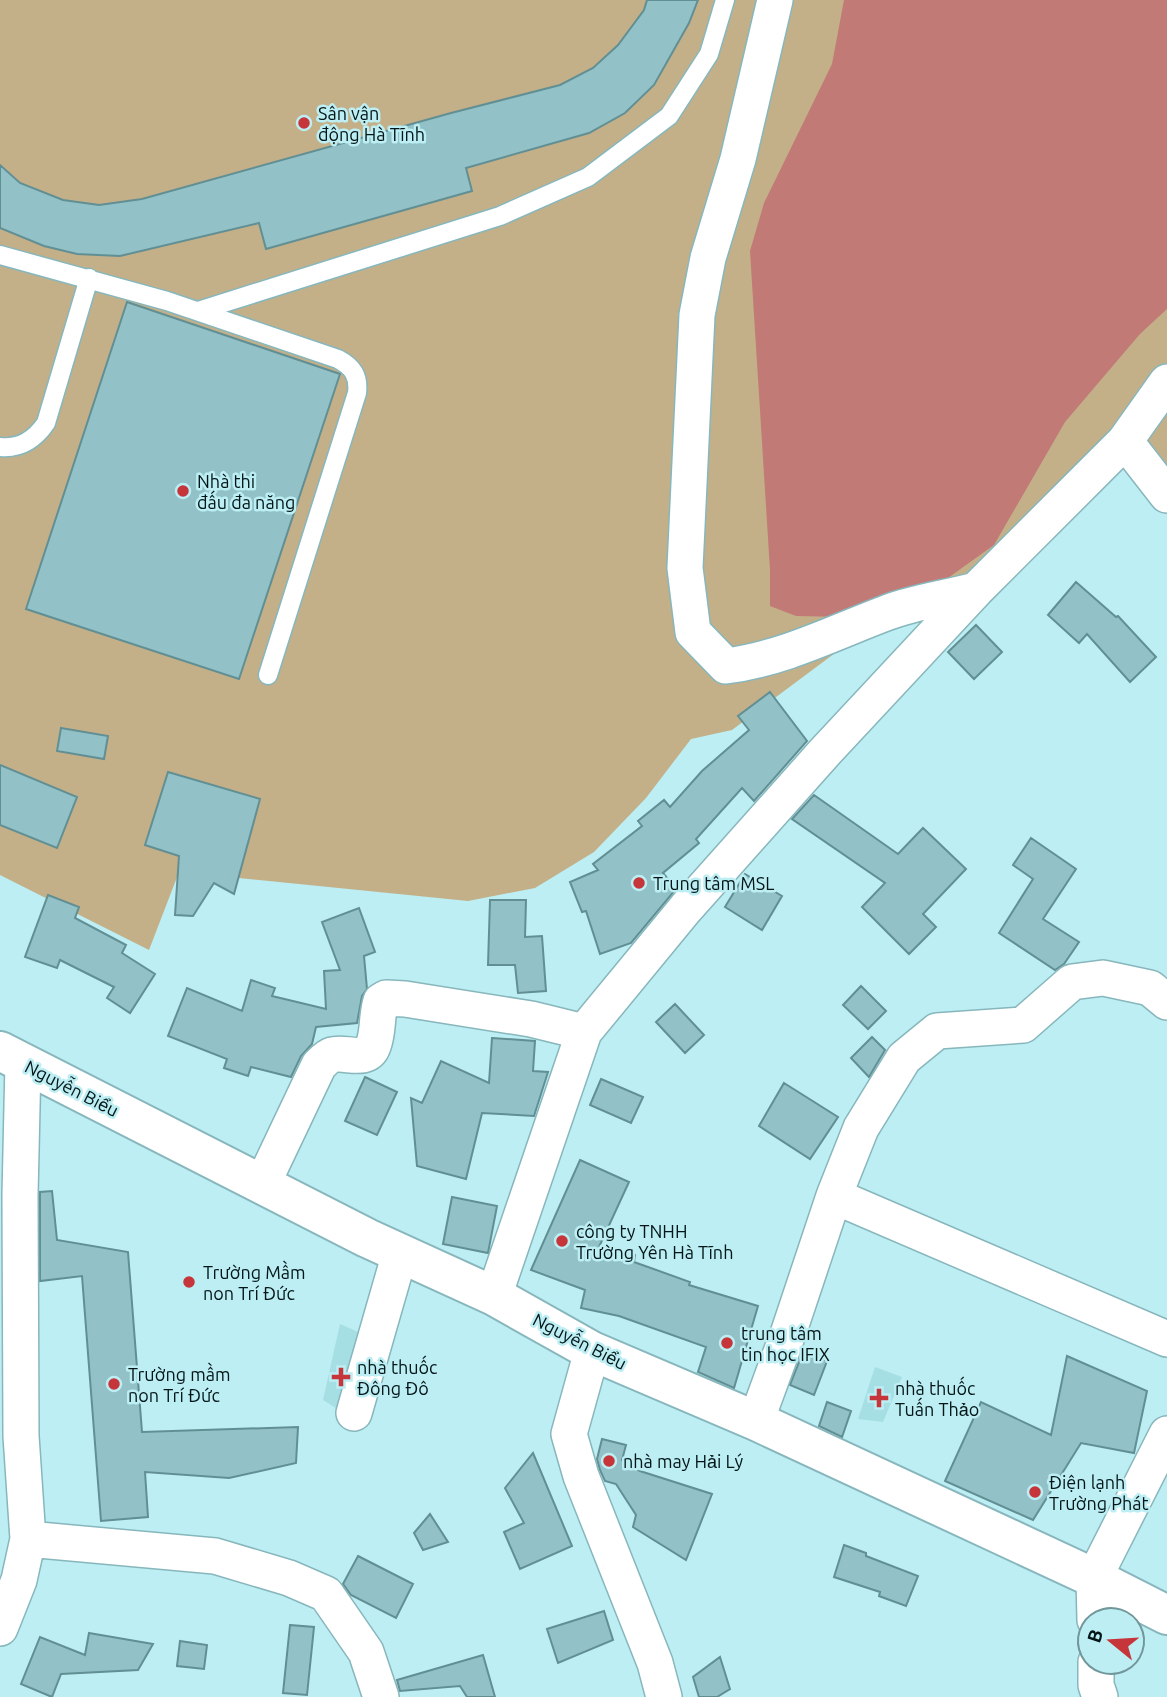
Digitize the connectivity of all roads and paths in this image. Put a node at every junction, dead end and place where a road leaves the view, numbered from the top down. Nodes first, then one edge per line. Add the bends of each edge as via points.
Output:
1 (725, 0) edge
2 (775, 0) edge
3 (0, 255) edge
4 (89, 278) junction
5 (198, 311) junction
6 (1167, 382) edge
7 (1125, 441) junction
8 (0, 447) edge
9 (1167, 495) edge
10 (976, 590) junction
11 (268, 675) dead end
12 (1167, 1002) edge
13 (584, 1032) junction
14 (12, 1057) edge
15 (262, 1185) junction
16 (834, 1196) junction
17 (400, 1254) junction
18 (494, 1296) junction
19 (1167, 1339) edge
20 (592, 1351) junction
21 (354, 1413) dead end
22 (756, 1421) junction
23 (1167, 1434) edge
24 (27, 1539) junction
25 (1094, 1578) junction
26 (1095, 1606) edge
27 (1167, 1615) edge
28 (0, 1628) edge
29 (1097, 1676) edge
30 (381, 1697) edge
31 (664, 1697) edge
32 (1100, 1697) edge

1 - 5 lane via 709,54 669,116 588,177 500,216
2 - 10 street via 697,314 685,568 693,632 726,666 750,663 890,612
3 - 4 lane
4 - 5 lane
4 - 8 lane via 46,423 29,441
5 - 11 lane via 338,359 357,377 357,393
6 - 7 street
7 - 9 street
7 - 10 street
10 - 13 street via 695,898
12 - 16 street via 1150,989 1103,978 1072,982 1023,1025 937,1031 904,1058 861,1128
13 - 15 street via 531,1019 386,998 379,1006 378,1030 367,1055 331,1055 318,1065
13 - 18 street
14 - 15 street, Nguyễn Biểu
14 - 24 street via 20,1195 21,1436
15 - 17 street, Nguyễn Biểu
16 - 19 street
16 - 22 street
17 - 18 street, Nguyễn Biểu
17 - 21 street
18 - 20 street, Nguyễn Biểu
20 - 22 street, Nguyễn Biểu
20 - 31 street via 569,1434
22 - 25 street, Nguyễn Biểu
23 - 25 street
24 - 28 street via 19,1580
24 - 30 street via 215,1556 326,1594 366,1652
25 - 26 street
25 - 27 street, Nguyễn Biểu
29 - 32 street

